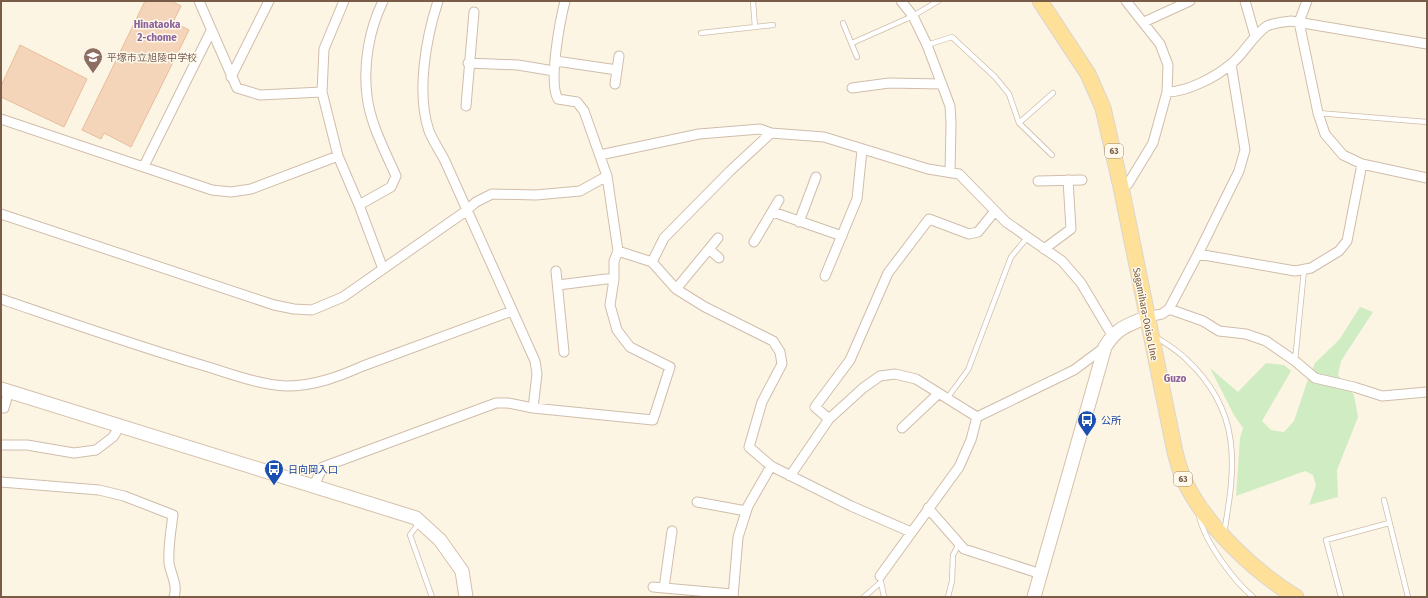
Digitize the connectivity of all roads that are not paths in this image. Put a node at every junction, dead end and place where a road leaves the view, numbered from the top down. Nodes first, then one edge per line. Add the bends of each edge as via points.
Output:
1 (199, 1) edge
2 (269, 1) edge
3 (344, 1) edge
4 (383, 1) edge
5 (438, 1) edge
6 (565, 1) edge
7 (753, 1) edge
8 (901, 1) edge
9 (938, 1) edge
10 (1040, 1) edge
11 (1126, 1) edge
12 (1190, 1) edge
13 (1246, 1) edge
14 (1307, 1) edge
15 (474, 12) dead end
16 (913, 16) junction
17 (843, 22) dead end
18 (1144, 22) junction
19 (1299, 22) junction
20 (773, 25) dead end
21 (755, 27) junction
22 (211, 32) junction
23 (700, 33) dead end
24 (1255, 36) junction
25 (852, 43) junction
26 (927, 44) junction
27 (1427, 44) edge
28 (619, 56) dead end
29 (857, 56) dead end
30 (556, 61) junction
31 (468, 63) junction
32 (1231, 64) junction
33 (617, 70) junction
34 (554, 71) junction
35 (231, 77) junction
36 (615, 84) dead end
37 (942, 84) junction
38 (852, 88) dead end
39 (322, 92) junction
40 (1167, 92) junction
41 (1053, 93) dead end
42 (466, 106) dead end
43 (1318, 113) junction
44 (1, 119) edge
45 (1020, 122) junction
46 (1427, 122) edge
47 (771, 133) junction
48 (862, 150) junction
49 (600, 155) junction
50 (1052, 155) dead end
51 (338, 156) junction
52 (1362, 164) junction
53 (144, 166) junction
54 (950, 172) junction
55 (607, 176) junction
56 (816, 177) dead end
57 (1427, 178) edge
58 (1068, 180) junction
59 (1082, 180) dead end
60 (1038, 181) dead end
61 (1121, 187) junction
62 (779, 200) dead end
63 (359, 205) junction
64 (466, 211) junction
65 (995, 211) junction
66 (773, 212) junction
67 (1, 214) edge
68 (799, 222) junction
69 (842, 236) junction
70 (718, 238) dead end
71 (1027, 238) junction
72 (754, 242) dead end
73 (1044, 249) junction
74 (709, 250) junction
75 (618, 251) junction
76 (1198, 254) junction
77 (719, 258) dead end
78 (652, 262) junction
79 (383, 269) junction
80 (1304, 270) junction
81 (556, 271) dead end
82 (825, 276) dead end
83 (614, 279) junction
84 (558, 285) junction
85 (676, 289) junction
86 (1, 299) edge
87 (1169, 309) junction
88 (512, 311) junction
89 (1147, 317) junction
90 (1112, 335) junction
91 (1151, 339) junction
92 (1106, 346) junction
93 (564, 352) dead end
94 (1295, 361) junction
95 (5, 390) edge
96 (1427, 392) edge
97 (938, 394) junction
98 (948, 398) junction
99 (1, 408) edge
100 (533, 408) junction
101 (977, 417) junction
102 (829, 419) junction
103 (120, 426) junction
104 (902, 428) dead end
105 (1, 445) edge
106 (771, 466) junction
107 (790, 476) junction
108 (1, 482) edge
109 (313, 487) junction
110 (1384, 500) dead end
111 (697, 502) dead end
112 (1197, 504) junction
113 (928, 508) junction
114 (746, 511) junction
115 (420, 522) junction
116 (1390, 523) junction
117 (672, 531) dead end
118 (910, 532) junction
119 (1223, 538) junction
120 (959, 544) junction
121 (1041, 574) junction
122 (881, 579) junction
123 (653, 587) dead end
124 (664, 588) junction
125 (732, 595) edge
126 (174, 597) edge
127 (432, 597) edge
128 (466, 597) edge
129 (864, 597) edge
130 (884, 597) edge
131 (948, 597) edge
132 (1034, 597) edge
133 (1253, 597) edge
134 (1296, 597) edge
135 (1341, 597) edge
136 (1408, 597) edge

1 - 22 street
2 - 35 street
3 - 39 street via 324,49
4 - 63 street via 371,34 365,64 367,97 373,121 396,176 391,187
5 - 64 street via 426,49 424,100 429,131
6 - 30 street
7 - 21 lane
8 - 16 street
9 - 16 lane
10 - 61 main road, Sagamihara-Ooiso LIne / 63 via 1088,74 1100,101
11 - 18 street
12 - 18 street
13 - 24 street
14 - 19 street
15 - 31 street
16 - 25 lane
16 - 26 street
17 - 25 lane
18 - 40 street via 1160,44 1168,65
19 - 24 street via 1291,20 1269,25
19 - 27 street
19 - 43 street
20 - 21 lane
21 - 23 lane
22 - 35 street
22 - 53 street
24 - 32 street
25 - 29 lane
26 - 37 street
26 - 45 lane via 952,37 995,77 1009,94
28 - 33 street
30 - 33 street
30 - 34 street
31 - 34 street via 518,65
31 - 42 street
32 - 40 street via 1201,82 1177,92
32 - 76 street via 1244,150 1239,170
33 - 36 street
34 - 49 street via 558,99 577,102 584,112
35 - 39 street via 237,88 260,95
37 - 38 street via 889,82
37 - 54 street via 950,106
39 - 51 street
40 - 61 street via 1153,143 1128,184
41 - 45 lane
43 - 46 lane
43 - 52 street via 1325,134 1343,155
44 - 53 street
45 - 50 lane
47 - 48 street via 824,137
47 - 49 street via 760,129 699,134
47 - 78 street via 664,238
48 - 54 street via 928,169
48 - 69 street via 857,199
49 - 55 street
51 - 53 street via 252,189 231,192 200,187
51 - 63 street
52 - 57 street
52 - 80 street via 1347,241 1339,252
54 - 65 street via 959,174
55 - 64 street via 580,191 536,195 492,194 476,202
55 - 75 street
56 - 68 street
58 - 59 street
58 - 60 street
58 - 73 street via 1072,229
61 - 89 main road, Sagamihara-Ooiso LIne / 63
62 - 66 street
63 - 79 street
64 - 79 street
64 - 88 street
65 - 71 street
65 - 102 street via 978,232 969,234 929,218 888,273 850,360 815,407
66 - 68 street
66 - 72 street
67 - 79 street via 240,294 294,309 312,310 343,297
68 - 69 street
69 - 82 street
70 - 74 street
71 - 73 street
71 - 98 lane via 1011,257 968,370
73 - 90 street via 1062,261 1081,283
74 - 77 street
74 - 85 street
75 - 78 street
75 - 83 street via 614,262
76 - 80 street via 1296,271
76 - 87 street
78 - 85 street
80 - 94 lane
81 - 84 street
83 - 84 street
83 - 100 street via 610,305 617,330 630,347 670,367 654,420
84 - 93 street
85 - 106 street via 705,307 773,341 780,352 782,364 762,402 749,447
86 - 88 street via 174,357 260,382 286,386 310,384 338,377
87 - 89 street via 1162,314
87 - 94 street via 1203,321 1219,331 1246,334 1266,341
88 - 100 street via 535,360 537,374
89 - 90 street
89 - 91 main road, Sagamihara-Ooiso LIne / 63
90 - 92 street
91 - 112 main road, Sagamihara-Ooiso LIne / 63 via 1175,452 1185,483
91 - 119 lane via 1159,339 1186,358 1223,407 1233,461 1231,494
92 - 101 street via 1074,370
92 - 121 street
94 - 96 street via 1315,378 1382,396
95 - 99 street via 4,408
95 - 103 street
97 - 98 street
97 - 102 street via 916,379 895,374 880,376
97 - 104 street
98 - 101 street
100 - 109 street via 508,402 496,403 323,467
101 - 113 street via 971,440 959,467
102 - 107 street
103 - 105 street via 113,437 96,450 74,453 27,445
103 - 109 street
106 - 107 street
106 - 114 street
107 - 118 street
108 - 126 street via 99,490 124,496 173,515 169,564 175,580
109 - 115 street via 416,518
110 - 116 lane
111 - 114 street
112 - 119 main road, Sagamihara-Ooiso LIne / 63
112 - 133 lane via 1201,524 1222,561
113 - 118 street
113 - 120 street
114 - 125 street via 738,537
115 - 127 lane via 410,535
115 - 128 street via 440,540 462,571
116 - 135 lane via 1326,540
116 - 136 lane
117 - 124 street
118 - 122 street
119 - 134 main road, Sagamihara-Ooiso LIne / 63 via 1279,587
120 - 121 street via 964,549
120 - 131 lane via 954,555
121 - 132 street
122 - 129 lane
122 - 130 lane
123 - 124 street
124 - 125 street

